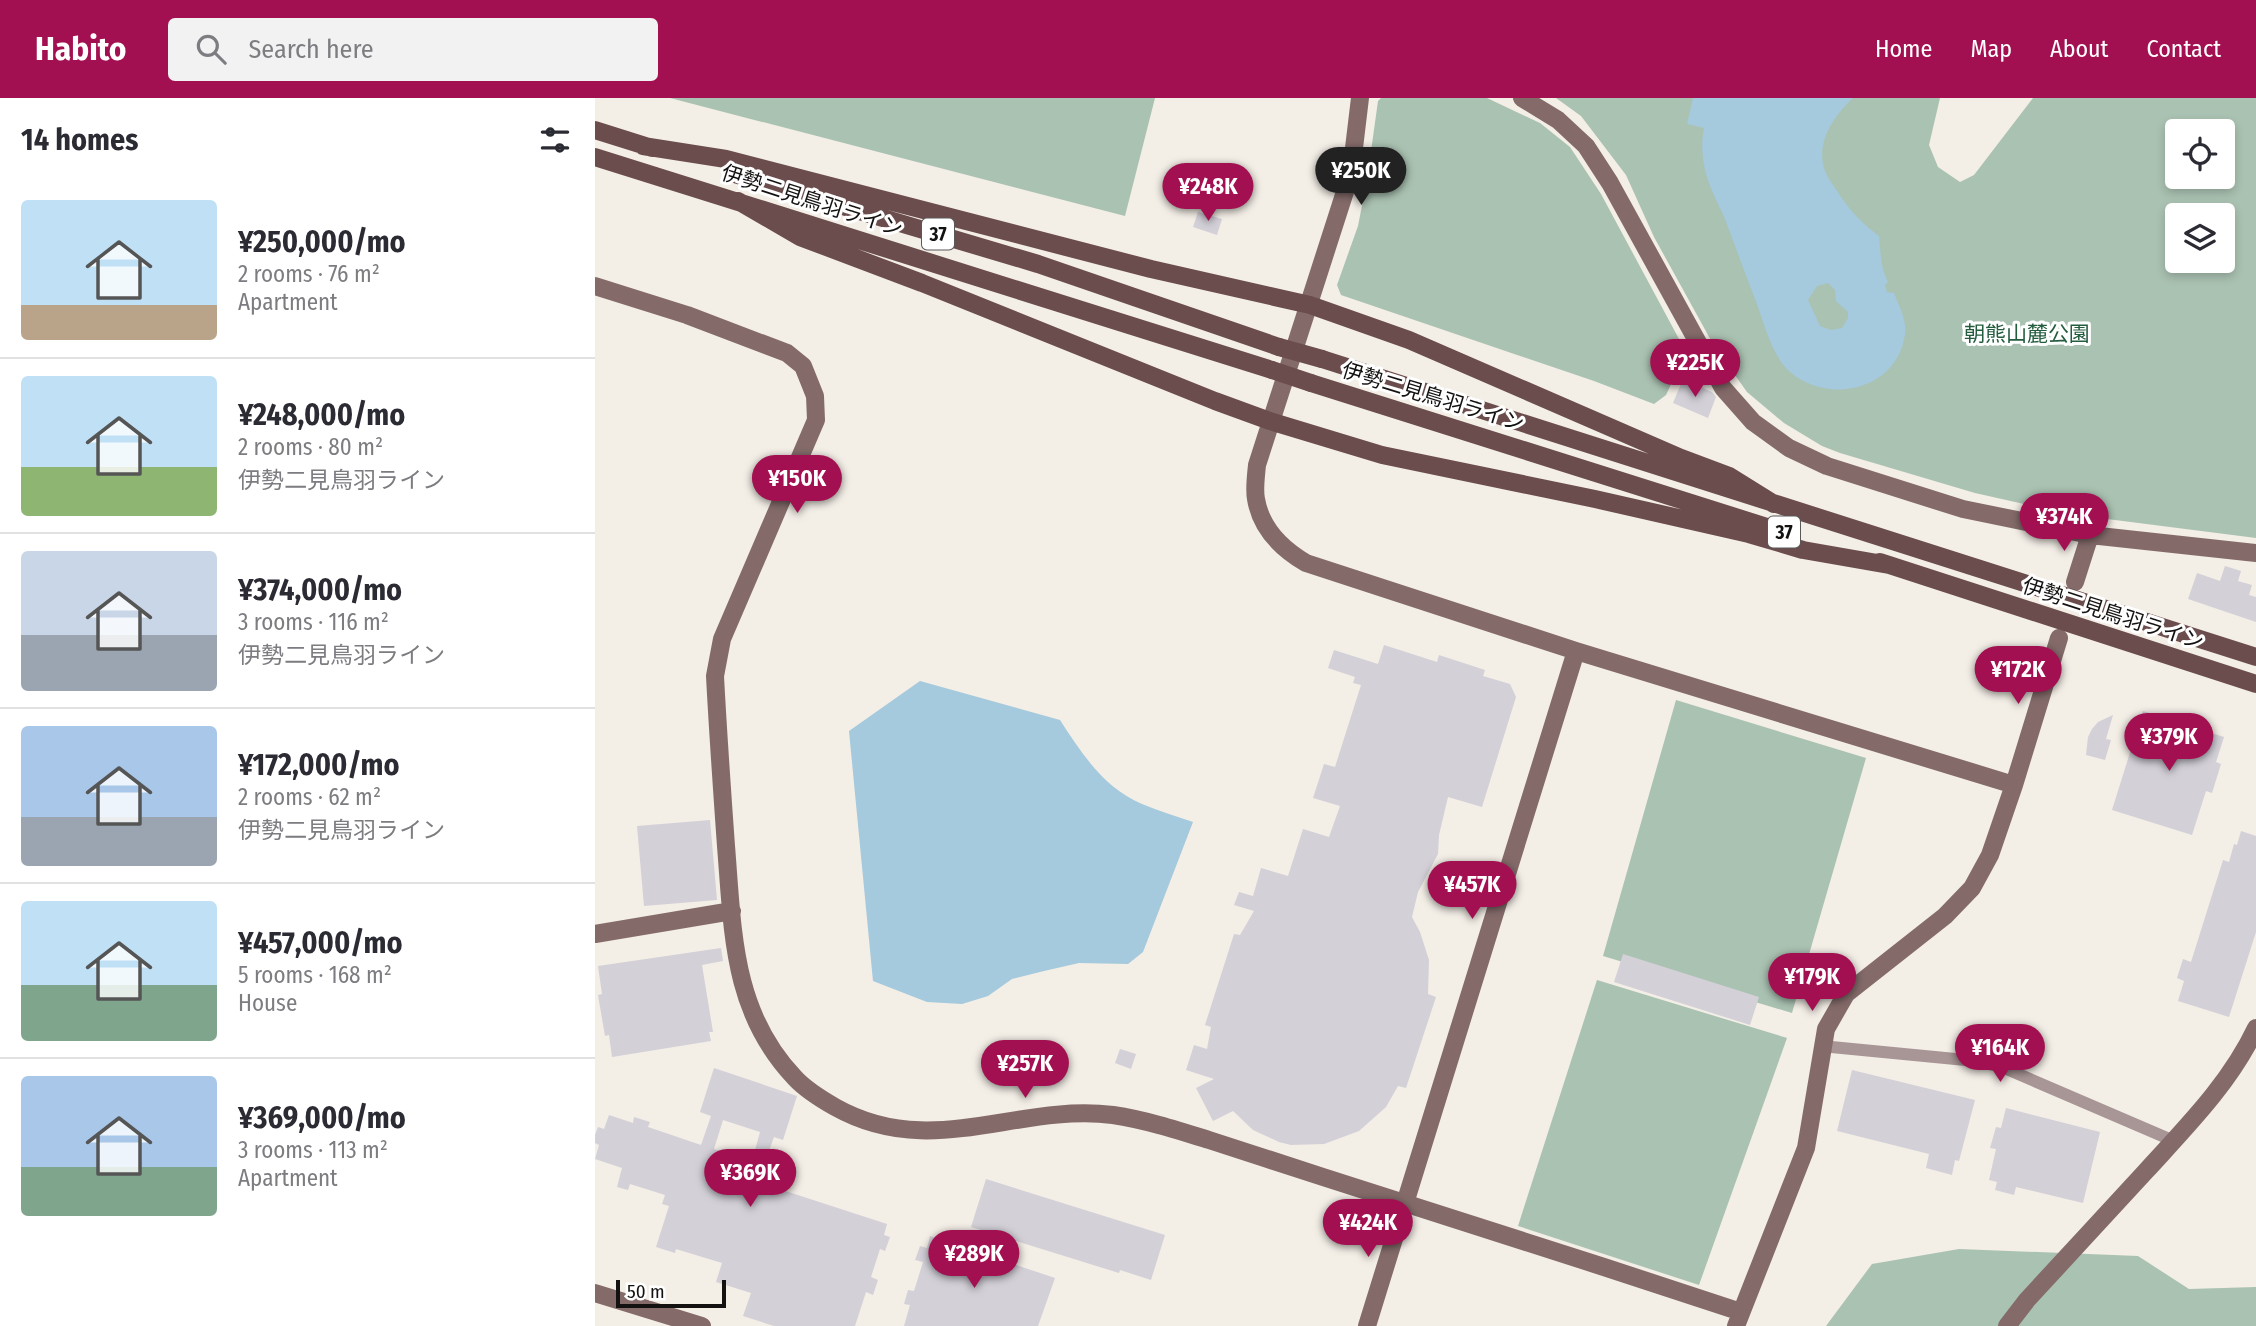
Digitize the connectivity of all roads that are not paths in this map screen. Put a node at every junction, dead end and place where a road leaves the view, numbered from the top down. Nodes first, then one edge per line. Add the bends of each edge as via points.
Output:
1 (1360, 98) edge
2 (1522, 98) edge
3 (595, 130) edge
4 (643, 146) junction
5 (595, 157) edge
6 (739, 201) junction
7 (595, 286) edge
8 (1310, 304) junction
9 (1270, 421) junction
10 (1774, 504) junction
11 (2090, 536) junction
12 (2256, 553) edge
13 (1889, 565) junction
14 (2075, 582) dead end
15 (2059, 638) dead end
16 (1576, 651) junction
17 (2256, 657) edge
18 (2256, 684) edge
19 (2014, 785) junction
20 (731, 911) junction
21 (595, 934) edge
22 (2256, 1028) edge
23 (1821, 1046) junction
24 (2174, 1141) junction
25 (1405, 1203) junction
26 (595, 1293) edge
27 (1739, 1319) edge
28 (702, 1326) edge
29 (1367, 1326) edge
30 (2007, 1326) edge

1 - 8 street via 1351,173
2 - 11 street via 1558,120 1586,146 1723,388 1753,422 1789,448 1827,466 1963,509
3 - 4 main road, 伊勢二見鳥羽ライン / 37
4 - 8 main road via 726,159 1151,269
4 - 10 main road, 伊勢二見鳥羽ライン / 37, bridge via 1038,264
5 - 6 main road, 伊勢二見鳥羽ライン / 37
6 - 9 main road via 800,237
6 - 13 main road, 伊勢二見鳥羽ライン / 37, bridge
7 - 20 street via 787,353 803,366 815,396 816,421 722,639 715,677
8 - 9 street
8 - 10 main road via 1409,340 1729,476
9 - 13 main road via 1382,455 1595,499 1803,550
9 - 16 street via 1257,466 1256,499 1266,527 1285,551 1306,563
10 - 17 main road, 伊勢二見鳥羽ライン / 37
11 - 12 street
11 - 14 street
13 - 18 main road, 伊勢二見鳥羽ライン / 37
15 - 19 street
16 - 19 street
16 - 25 street
19 - 23 street via 1990,855 1972,888 1945,916 1846,994
20 - 21 street
20 - 25 street via 735,956 761,1034 797,1080 819,1098 864,1121 921,1131 1088,1113 1112,1115 1163,1126
22 - 24 street via 2225,1082
23 - 24 street via 2002,1066
23 - 27 street via 1805,1148
24 - 30 street
25 - 27 street
25 - 29 street
26 - 28 street

